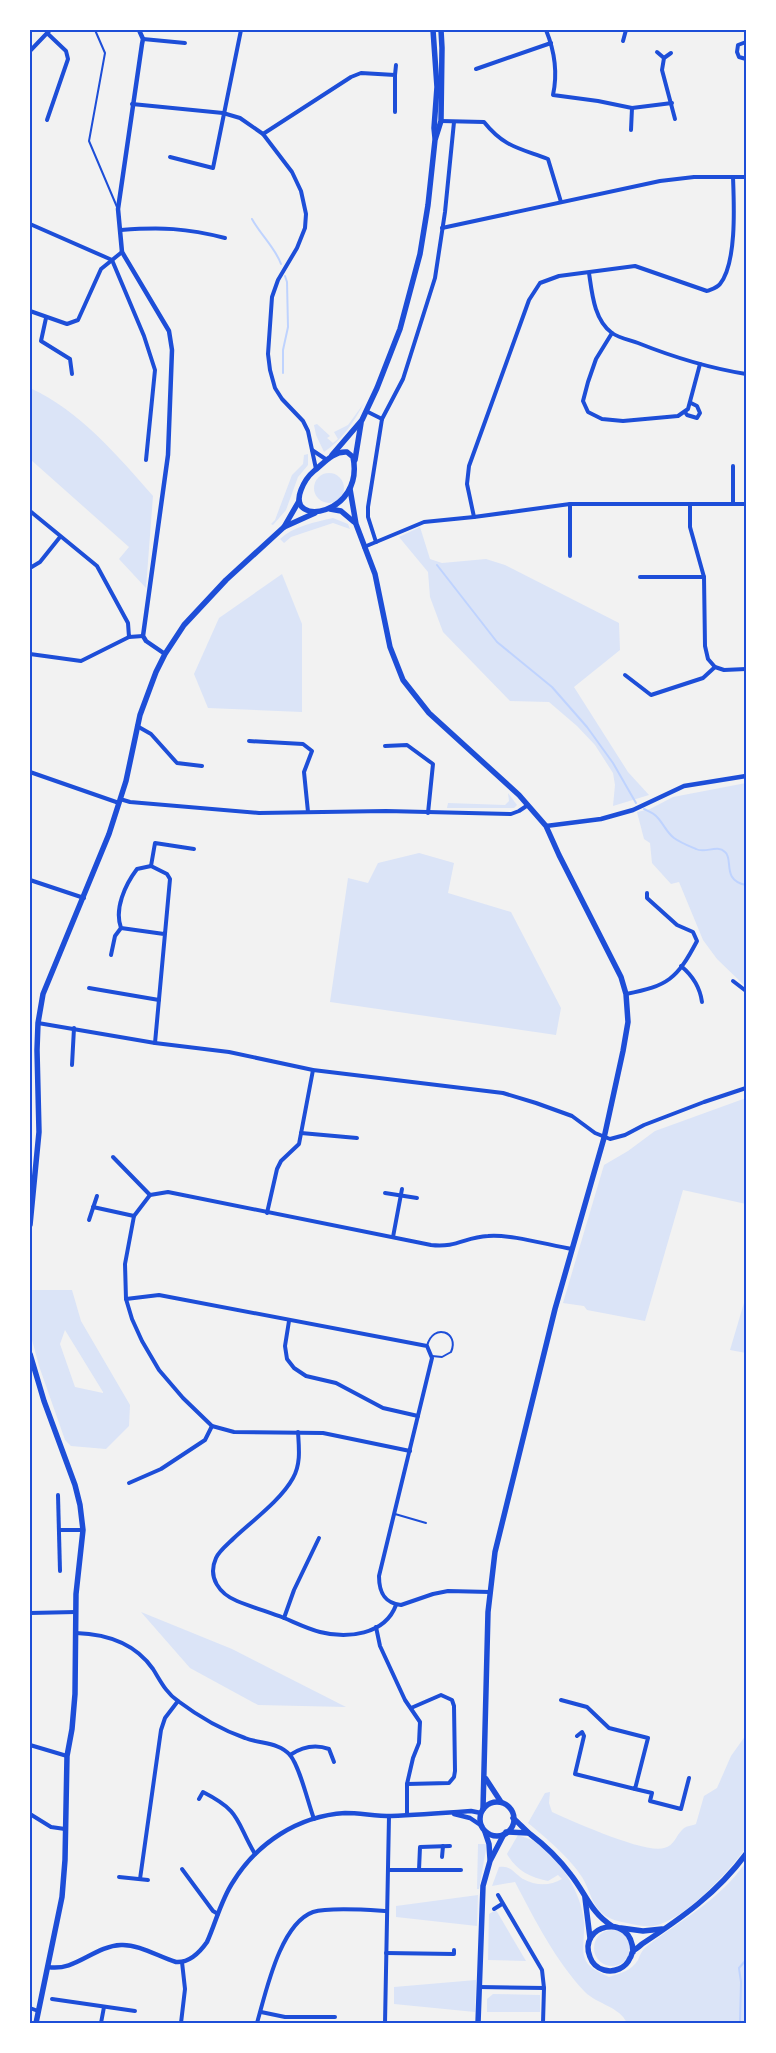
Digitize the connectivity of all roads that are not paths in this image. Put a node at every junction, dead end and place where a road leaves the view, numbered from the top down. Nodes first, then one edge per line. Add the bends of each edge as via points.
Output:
1 (95, 30) edge
2 (138, 30) edge
3 (241, 30) edge
4 (433, 30) edge
5 (441, 30) edge
6 (546, 30) edge
7 (626, 30) edge
8 (48, 31) edge
9 (143, 39) junction
10 (624, 41) dead end
11 (746, 42) edge
12 (186, 43) dead end
13 (551, 43) junction
14 (30, 51) edge
15 (657, 52) dead end
16 (670, 53) dead end
17 (664, 58) junction
18 (746, 59) edge
19 (396, 65) dead end
20 (476, 70) dead end
21 (395, 75) junction
22 (672, 103) junction
23 (132, 104) junction
24 (632, 108) junction
25 (395, 112) dead end
26 (223, 113) junction
27 (675, 119) dead end
28 (47, 120) dead end
29 (441, 121) junction
30 (454, 122) junction
31 (631, 130) dead end
32 (263, 134) junction
33 (435, 140) junction
34 (170, 156) dead end
35 (733, 177) junction
36 (746, 177) edge
37 (561, 202) junction
38 (118, 209) junction
39 (30, 224) edge
40 (442, 228) junction
41 (121, 230) junction
42 (225, 238) dead end
43 (122, 252) junction
44 (112, 260) junction
45 (589, 273) junction
46 (30, 311) edge
47 (46, 318) junction
48 (612, 333) junction
49 (700, 364) junction
50 (72, 374) dead end
51 (746, 374) edge
52 (691, 403) junction
53 (366, 411) junction
54 (686, 412) junction
55 (382, 419) junction
56 (362, 420) junction
57 (312, 450) junction
58 (330, 458) junction
59 (146, 460) dead end
60 (354, 464) junction
61 (734, 466) dead end
62 (316, 469) junction
63 (350, 489) junction
64 (299, 501) junction
65 (570, 504) junction
66 (690, 504) junction
67 (733, 504) junction
68 (746, 504) edge
69 (328, 509) junction
70 (30, 511) edge
71 (315, 512) junction
72 (474, 518) junction
73 (356, 524) junction
74 (284, 527) junction
75 (60, 537) junction
76 (376, 542) junction
77 (364, 546) junction
78 (570, 556) dead end
79 (30, 568) edge
80 (640, 577) dead end
81 (704, 577) junction
82 (143, 636) junction
83 (129, 637) junction
84 (30, 654) edge
85 (165, 654) junction
86 (716, 667) junction
87 (746, 669) edge
88 (625, 675) dead end
89 (137, 726) junction
90 (249, 741) dead end
91 (385, 746) dead end
92 (202, 766) dead end
93 (30, 772) edge
94 (746, 776) edge
95 (120, 801) junction
96 (528, 806) junction
97 (308, 812) junction
98 (428, 813) junction
99 (546, 826) junction
100 (194, 849) dead end
101 (151, 866) junction
102 (30, 880) edge
103 (647, 893) dead end
104 (84, 898) junction
105 (121, 928) junction
106 (164, 934) junction
107 (111, 955) dead end
108 (681, 966) junction
109 (732, 981) dead end
110 (89, 988) dead end
111 (746, 991) edge
112 (626, 994) junction
113 (159, 1000) junction
114 (702, 1002) dead end
115 (38, 1023) junction
116 (74, 1028) junction
117 (155, 1043) junction
118 (33, 1051) edge
119 (72, 1065) dead end
120 (313, 1070) junction
121 (746, 1088) edge
122 (302, 1133) junction
123 (357, 1138) dead end
124 (604, 1138) junction
125 (113, 1157) dead end
126 (402, 1189) dead end
127 (385, 1193) dead end
128 (150, 1195) junction
129 (97, 1196) dead end
130 (400, 1196) junction
131 (416, 1198) dead end
132 (93, 1207) junction
133 (267, 1213) junction
134 (134, 1216) junction
135 (89, 1220) dead end
136 (30, 1225) edge
137 (393, 1238) junction
138 (572, 1249) junction
139 (126, 1299) junction
140 (289, 1321) junction
141 (426, 1346) junction
142 (30, 1354) edge
143 (432, 1356) junction
144 (418, 1416) junction
145 (212, 1426) junction
146 (298, 1432) junction
147 (410, 1451) junction
148 (129, 1483) dead end
149 (58, 1495) dead end
150 (395, 1514) junction
151 (426, 1524) dead end
152 (59, 1530) junction
153 (83, 1530) junction
154 (319, 1538) dead end
155 (60, 1571) dead end
156 (490, 1592) junction
157 (396, 1605) junction
158 (76, 1612) junction
159 (30, 1613) edge
160 (284, 1618) junction
161 (376, 1628) junction
162 (76, 1633) junction
163 (561, 1700) dead end
164 (178, 1701) junction
165 (411, 1708) junction
166 (577, 1736) dead end
167 (30, 1745) edge
168 (290, 1755) junction
169 (67, 1756) junction
170 (334, 1762) dead end
171 (484, 1777) junction
172 (689, 1778) dead end
173 (406, 1784) junction
174 (635, 1789) junction
175 (199, 1799) dead end
176 (502, 1803) junction
177 (482, 1811) junction
178 (450, 1813) junction
179 (30, 1814) edge
180 (407, 1815) junction
181 (389, 1816) junction
182 (513, 1818) junction
183 (314, 1819) junction
184 (483, 1828) junction
185 (65, 1829) junction
186 (505, 1833) junction
187 (528, 1833) junction
188 (442, 1846) junction
189 (450, 1846) dead end
190 (255, 1854) junction
191 (746, 1854) edge
192 (442, 1857) dead end
193 (490, 1861) junction
194 (182, 1869) dead end
195 (388, 1870) junction
196 (419, 1870) junction
197 (461, 1870) dead end
198 (119, 1877) dead end
199 (140, 1879) junction
200 (148, 1880) dead end
201 (498, 1895) dead end
202 (585, 1896) junction
203 (502, 1904) junction
204 (494, 1909) dead end
205 (387, 1911) junction
206 (218, 1914) junction
207 (612, 1926) junction
208 (619, 1928) junction
209 (662, 1929) junction
210 (590, 1938) junction
211 (454, 1950) dead end
212 (633, 1952) junction
213 (386, 1953) junction
214 (182, 1962) junction
215 (48, 1967) junction
216 (479, 1986) junction
217 (544, 1988) junction
218 (52, 1999) dead end
219 (104, 2007) junction
220 (30, 2008) edge
221 (38, 2011) junction
222 (135, 2011) dead end
223 (261, 2012) junction
224 (335, 2017) dead end
225 (36, 2023) edge
226 (101, 2023) edge
227 (181, 2023) edge
228 (258, 2023) edge
229 (385, 2023) edge
230 (478, 2023) edge
231 (543, 2023) edge

1 - 38 lane via 105,53 89,141
2 - 9 street
3 - 26 street
4 - 33 main road
5 - 29 main road
6 - 13 street
7 - 10 street
8 - 14 street
8 - 28 street via 66,51 68,59
9 - 12 street
9 - 23 street
11 - 18 street via 738,45 736,52
13 - 20 street
13 - 24 street via 557,77 553,95
15 - 17 street
16 - 17 street
17 - 22 street via 662,70
19 - 21 street
21 - 25 street
21 - 32 street via 361,73 351,77
22 - 24 street
22 - 27 street
23 - 26 street
23 - 38 street
24 - 31 street
26 - 32 street via 240,118
26 - 34 street via 212,168
29 - 30 street
29 - 33 main road
30 - 37 street via 484,122 504,143 548,159
30 - 40 street
32 - 57 street via 292,172 301,191 306,214 305,228 297,248 285,265 272,297 268,343 275,388 308,431
33 - 53 main road via 428,205 414,280 400,330
35 - 36 street
35 - 37 street via 660,181
35 - 45 street via 733,237 725,276 719,286 707,291 635,266
37 - 40 street
38 - 41 street
39 - 44 street
40 - 55 street via 435,278 423,319 403,379
41 - 42 street via 164,227 196,230
41 - 43 street
43 - 44 street
43 - 82 street via 169,331 172,350 168,455
44 - 47 street via 101,269 78,320 67,324
44 - 59 street via 156,370
45 - 48 street via 595,307
45 - 72 street via 559,276 540,284 529,300 468,466 467,484
46 - 47 street
47 - 50 street via 41,341 70,359
48 - 49 street
48 - 54 street via 588,382 583,401 588,412 602,419 623,421 678,416
49 - 51 street
49 - 52 street
52 - 54 street
52 - 54 street via 700,413 697,418 692,418
53 - 55 street
53 - 56 main road
55 - 76 street via 368,507
56 - 58 main road
56 - 60 main road
57 - 58 street
57 - 62 street
58 - 60 main road via 338,452 347,452 353,457
58 - 62 main road
60 - 63 main road
61 - 67 street
62 - 64 main road via 306,479
63 - 69 main road via 342,501
63 - 73 main road
64 - 71 main road via 304,509
64 - 74 main road
65 - 66 street
65 - 72 street
65 - 78 street
66 - 67 street
66 - 81 street via 690,527
67 - 68 street
69 - 71 main road
69 - 73 main road via 347,514
70 - 75 street
71 - 74 main road
72 - 76 street via 424,522
73 - 77 main road
74 - 85 main road via 184,625
75 - 79 street via 40,562
75 - 83 street via 97,566 128,623
76 - 77 street
77 - 96 main road via 375,574 390,647 403,680 429,713
80 - 81 street
81 - 86 street via 705,646 708,659
82 - 83 street
82 - 85 street
83 - 84 street via 80,661
85 - 89 main road via 152,680
86 - 87 street
86 - 88 street via 703,678 651,695
89 - 92 street via 151,734 176,763
89 - 95 main road
90 - 97 street via 303,744 312,751 304,772
91 - 98 street via 407,745 433,764
93 - 95 street
94 - 99 street via 684,786 633,810 601,819
95 - 97 street via 229,811
95 - 104 main road
96 - 98 street via 511,814
96 - 99 main road
97 - 98 street
99 - 112 main road via 622,977
100 - 101 street via 156,843
101 - 105 street via 137,869 129,880 118,917
101 - 106 street via 170,879
102 - 104 street
103 - 108 street via 647,898 671,921 693,932 696,937 697,941
104 - 115 main road via 43,994
105 - 106 street
105 - 107 street via 115,936
106 - 113 street
108 - 112 street via 676,975 656,987
108 - 114 street via 692,975 701,992
109 - 111 street
110 - 113 street
112 - 124 main road via 628,1022
113 - 117 street
115 - 116 street
115 - 118 main road
116 - 117 street
116 - 119 street
117 - 120 street via 229,1052
118 - 136 main road via 39,1132
120 - 122 street
120 - 124 street via 502,1093 572,1116
121 - 124 street via 617,1138
122 - 123 street
122 - 133 street via 299,1144 277,1169
124 - 138 main road
125 - 128 street
126 - 130 street
127 - 130 street
128 - 133 street via 168,1192
128 - 134 street
129 - 132 street
130 - 131 street
130 - 137 street
132 - 134 street
132 - 135 street
133 - 137 street
134 - 139 street via 125,1264
137 - 138 street via 445,1247 488,1236 505,1237
138 - 156 main road via 501,1524
139 - 140 street via 159,1295
139 - 145 street via 142,1341 159,1370
140 - 141 street
140 - 144 street via 285,1346 287,1359 294,1368 306,1376 336,1383 383,1408
141 - 143 street
141 - 143 lane via 436,1333 447,1334 452,1340 452,1348 446,1356
142 - 153 main road via 77,1492
143 - 144 street
144 - 147 street
145 - 146 street via 234,1432
145 - 148 street via 205,1440 161,1468
146 - 147 street via 323,1433
146 - 160 street via 299,1461 294,1476 285,1490 215,1559 213,1574 225,1597
147 - 150 street
149 - 152 street
150 - 151 lane
150 - 157 street via 379,1587 386,1600
152 - 153 street
152 - 155 street
153 - 158 main road
154 - 160 street
156 - 157 street via 448,1591 406,1605
156 - 171 main road
157 - 161 street via 387,1620
158 - 159 street
158 - 162 main road
160 - 161 street via 319,1632 341,1636
161 - 165 street via 380,1646
162 - 164 street via 109,1637 132,1649 145,1659 168,1693
162 - 169 main road via 75,1694
163 - 174 street via 587,1706 609,1728 648,1738
164 - 168 street via 227,1731 278,1746
164 - 199 street via 165,1718 158,1744
165 - 173 street via 420,1722 421,1735
165 - 173 street via 441,1694 452,1700 455,1771 449,1783
166 - 174 street via 582,1732 584,1736 575,1774
167 - 169 street
168 - 170 street via 318,1745 329,1749
168 - 183 street
169 - 185 main road
171 - 176 main road
171 - 177 main road
172 - 174 street via 681,1808 650,1801 652,1793
173 - 180 street
175 - 190 street via 203,1792 230,1808
176 - 177 main road via 489,1804
176 - 182 main road via 509,1808
177 - 178 street
177 - 184 main road
178 - 180 street
178 - 184 street via 470,1818
179 - 185 street via 51,1826
180 - 181 street
181 - 183 street via 347,1813
181 - 195 street
182 - 186 main road
182 - 187 main road
183 - 190 street via 286,1830
184 - 186 main road via 491,1835
184 - 193 main road via 489,1844
185 - 215 main road via 62,1896
186 - 187 main road
186 - 193 main road
187 - 202 main road via 560,1861
188 - 189 street
188 - 192 street
188 - 196 street via 418,1846
190 - 206 street via 232,1884
191 - 209 main road via 713,1893
193 - 216 main road via 482,1896
194 - 206 street
195 - 196 street
195 - 205 street
196 - 197 street
198 - 199 street
199 - 200 street
201 - 203 street
202 - 207 main road via 600,1919
202 - 210 main road
203 - 204 street
203 - 217 street via 542,1970
205 - 213 street
205 - 223 street via 313,1912 293,1927 280,1949
206 - 214 street via 202,1948
207 - 208 main road
207 - 210 main road via 599,1929
208 - 209 main road
208 - 212 main road via 630,1938
209 - 212 main road
210 - 212 main road via 588,1946 592,1960 604,1970 619,1969
211 - 213 street via 454,1954
213 - 229 street
214 - 215 street via 122,1945 105,1948 62,1968
214 - 227 street via 185,1989
215 - 221 main road
216 - 217 street
216 - 230 main road
217 - 231 street
218 - 219 street
219 - 222 street
219 - 226 street
220 - 221 street
221 - 225 main road
223 - 224 street via 285,2017
223 - 228 street

